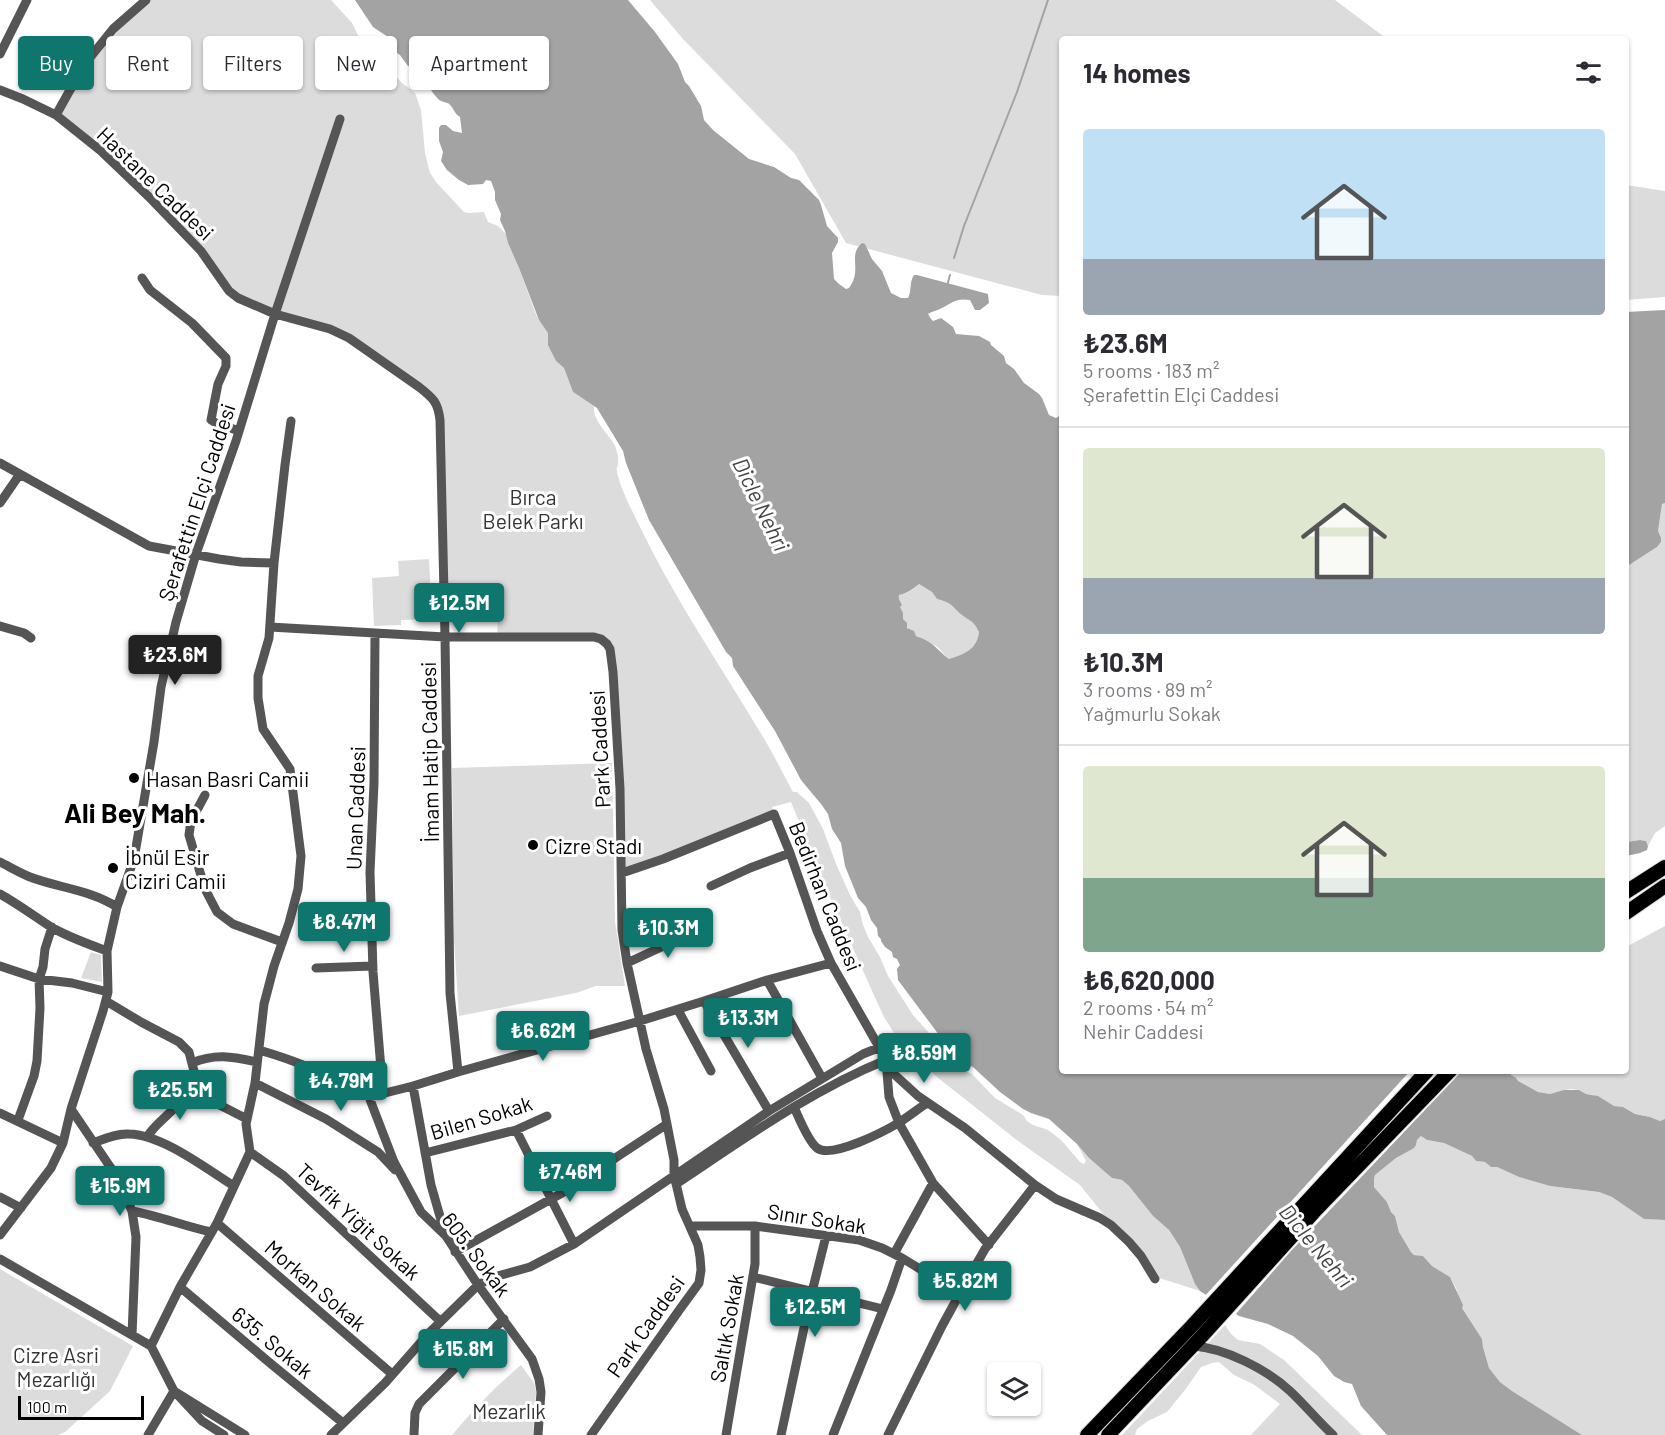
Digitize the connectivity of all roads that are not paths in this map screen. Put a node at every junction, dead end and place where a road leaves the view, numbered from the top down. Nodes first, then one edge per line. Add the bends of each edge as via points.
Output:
1 (27, 0) edge
2 (146, 0) edge
3 (0, 54) edge
4 (0, 90) edge
5 (56, 115) junction
6 (340, 119) dead end
7 (142, 278) dead end
8 (275, 314) junction
9 (291, 421) dead end
10 (239, 431) junction
11 (0, 463) edge
12 (20, 474) junction
13 (0, 503) edge
14 (196, 554) junction
15 (274, 563) junction
16 (0, 626) edge
17 (270, 627) junction
18 (375, 633) junction
19 (446, 637) junction
20 (31, 638) dead end
21 (205, 795) dead end
22 (790, 853) junction
23 (0, 862) edge
24 (1665, 867) edge
25 (622, 873) junction
26 (711, 886) dead end
27 (1665, 886) edge
28 (1629, 890) edge
29 (0, 894) edge
30 (117, 907) junction
31 (1629, 911) edge
32 (52, 927) junction
33 (698, 930) dead end
34 (282, 942) junction
35 (107, 951) junction
36 (627, 963) junction
37 (831, 963) junction
38 (0, 966) edge
39 (372, 966) junction
40 (316, 968) dead end
41 (39, 979) junction
42 (767, 980) junction
43 (107, 996) junction
44 (704, 1001) junction
45 (678, 1010) junction
46 (640, 1021) junction
47 (878, 1048) junction
48 (259, 1050) junction
49 (886, 1060) junction
50 (257, 1062) junction
51 (192, 1063) junction
52 (711, 1071) dead end
53 (458, 1072) junction
54 (1424, 1074) edge
55 (1447, 1074) edge
56 (822, 1078) junction
57 (255, 1083) junction
58 (193, 1086) junction
59 (413, 1086) junction
60 (383, 1093) junction
61 (369, 1097) junction
62 (927, 1102) junction
63 (794, 1107) junction
64 (71, 1109) junction
65 (769, 1111) junction
66 (0, 1113) edge
67 (547, 1116) dead end
68 (247, 1119) junction
69 (18, 1120) junction
70 (899, 1123) junction
71 (667, 1124) junction
72 (516, 1130) junction
73 (147, 1137) junction
74 (63, 1143) junction
75 (93, 1143) junction
76 (250, 1152) junction
77 (425, 1153) junction
78 (402, 1178) junction
79 (675, 1180) junction
80 (933, 1183) junction
81 (1035, 1185) junction
82 (234, 1186) junction
83 (0, 1197) edge
84 (550, 1199) junction
85 (21, 1208) junction
86 (132, 1211) junction
87 (217, 1222) junction
88 (690, 1226) junction
89 (755, 1226) junction
90 (211, 1232) junction
91 (0, 1235) edge
92 (446, 1236) junction
93 (826, 1236) junction
94 (574, 1244) junction
95 (989, 1245) junction
96 (455, 1252) junction
97 (898, 1256) junction
98 (0, 1259) edge
99 (753, 1277) junction
100 (1155, 1279) dead end
101 (478, 1285) junction
102 (180, 1287) junction
103 (812, 1290) junction
104 (958, 1298) junction
105 (883, 1308) junction
106 (504, 1319) junction
107 (440, 1321) junction
108 (132, 1335) junction
109 (1197, 1341) junction
110 (151, 1346) junction
111 (392, 1374) junction
112 (174, 1391) junction
113 (343, 1423) junction
114 (335, 1434) edge
115 (148, 1435) edge
116 (224, 1435) edge
117 (245, 1435) edge
118 (414, 1435) edge
119 (538, 1435) edge
120 (591, 1435) edge
121 (726, 1435) edge
122 (781, 1435) edge
123 (833, 1435) edge
124 (888, 1435) edge
125 (1088, 1435) edge
126 (1108, 1435) edge
127 (1333, 1435) edge

1 - 3 street
2 - 5 street via 113,29 84,65
4 - 5 street, Hastane Caddesi
5 - 8 street, Hastane Caddesi via 149,197 201,251 229,291
6 - 8 street, Şerafettin Elçi Caddesi
7 - 10 street via 150,290 192,323 226,358 211,420
8 - 10 street, Şerafettin Elçi Caddesi
8 - 19 street, İmam Hatip Caddesi via 349,338 429,394 438,406
9 - 15 street
10 - 14 street, Şerafettin Elçi Caddesi
11 - 12 street
12 - 13 street
12 - 14 street via 149,546
14 - 15 street
14 - 30 street, Şerafettin Elçi Caddesi via 161,687 134,859
15 - 17 street
16 - 20 street
17 - 18 street, Park Caddesi
17 - 34 street via 258,676 258,698 263,729 290,769 301,856 298,889
18 - 19 street, Park Caddesi
18 - 39 street, Unan Caddesi
19 - 25 street, Park Caddesi via 594,637 608,644 618,749
19 - 53 street, İmam Hatip Caddesi via 450,993
21 - 34 street via 191,821 189,835 205,889 217,912 233,924
22 - 25 street, Bedirhan Caddesi via 774,814
22 - 26 street
22 - 37 street, Bedirhan Caddesi
23 - 30 street via 30,877 107,900
24 - 28 highway
25 - 36 street, Park Caddesi via 622,930
27 - 31 highway
29 - 32 street
30 - 35 street, Şerafettin Elçi Caddesi
32 - 35 street
32 - 41 street
33 - 36 street
34 - 48 street via 264,1004
35 - 43 street, Şerafettin Elçi Caddesi
36 - 46 street, Park Caddesi
37 - 42 street
37 - 47 street, Bedirhan Caddesi
38 - 41 street
39 - 40 street
39 - 60 street, Unan Caddesi
41 - 43 street via 72,983
41 - 69 street via 34,1076
42 - 44 street
42 - 56 street
43 - 51 street via 141,1022 179,1042 189,1052
43 - 64 street, Şerafettin Elçi Caddesi
44 - 45 street
44 - 65 street
45 - 46 street
45 - 52 street
46 - 53 street
46 - 71 street, Park Caddesi
47 - 49 street, Bedirhan Caddesi
47 - 56 street
48 - 50 street
48 - 61 street via 317,1069
49 - 62 street, Bedirhan Caddesi via 895,1075
49 - 63 street
49 - 70 street via 889,1097
50 - 51 street via 211,1056
50 - 57 street
51 - 58 street
53 - 59 street
54 - 125 highway
55 - 109 highway
56 - 65 street
57 - 68 street
57 - 78 street via 335,1124 378,1152
58 - 68 street via 200,1095
58 - 73 street
59 - 60 street
59 - 77 street
60 - 61 street
61 - 78 street, 605. Sokak
62 - 70 street
62 - 81 street, Bedirhan Caddesi
63 - 70 street via 811,1140 826,1151 838,1150
63 - 79 street
64 - 74 street, Şerafettin Elçi Caddesi
64 - 75 street
65 - 79 street
66 - 69 street
67 - 72 street, Bilen Sokak
68 - 76 street
69 - 74 street
70 - 80 street
71 - 79 street, Park Caddesi
71 - 84 street
72 - 77 street, Bilen Sokak
72 - 84 street
73 - 75 street via 118,1134
73 - 82 street
74 - 85 street, Şerafettin Elçi Caddesi via 51,1168
75 - 86 street via 115,1174
76 - 82 street
76 - 107 street, Tevfik Yiğit Sokak via 284,1176
77 - 92 street
78 - 92 street, 605. Sokak via 421,1212
79 - 88 street, Park Caddesi
79 - 94 street
80 - 95 street
80 - 97 street
81 - 95 street
81 - 100 street, Bedirhan Caddesi via 1111,1225 1141,1256
82 - 87 street
83 - 85 street
84 - 94 street
84 - 96 street
85 - 91 street, Şerafettin Elçi Caddesi
86 - 90 street
86 - 108 street via 136,1238
87 - 90 street
87 - 111 street, Morkan Sokak
88 - 89 street, Sınır Sokak
88 - 120 street, Park Caddesi via 698,1245 699,1283
89 - 93 street, Sınır Sokak
89 - 99 street, Saltık Sokak
90 - 102 street
92 - 96 street, 605. Sokak
93 - 97 street, Sınır Sokak via 859,1240
93 - 103 street
94 - 101 street via 530,1267
95 - 104 street
96 - 101 street, 605. Sokak
97 - 104 street, Sınır Sokak
97 - 105 street
98 - 108 street
99 - 103 street
99 - 121 street, Saltık Sokak
101 - 106 street, 605. Sokak
101 - 107 street
102 - 110 street
102 - 113 street, 635. Sokak
103 - 105 street
103 - 122 street
104 - 124 street
105 - 123 street
106 - 118 street via 419,1404
106 - 119 street, 605. Sokak via 532,1359 539,1378
107 - 111 street
108 - 110 street
109 - 126 highway
109 - 127 street via 1260,1370 1291,1392
110 - 112 street
111 - 113 street
112 - 115 street
112 - 116 street via 202,1420
112 - 117 street
113 - 114 street

